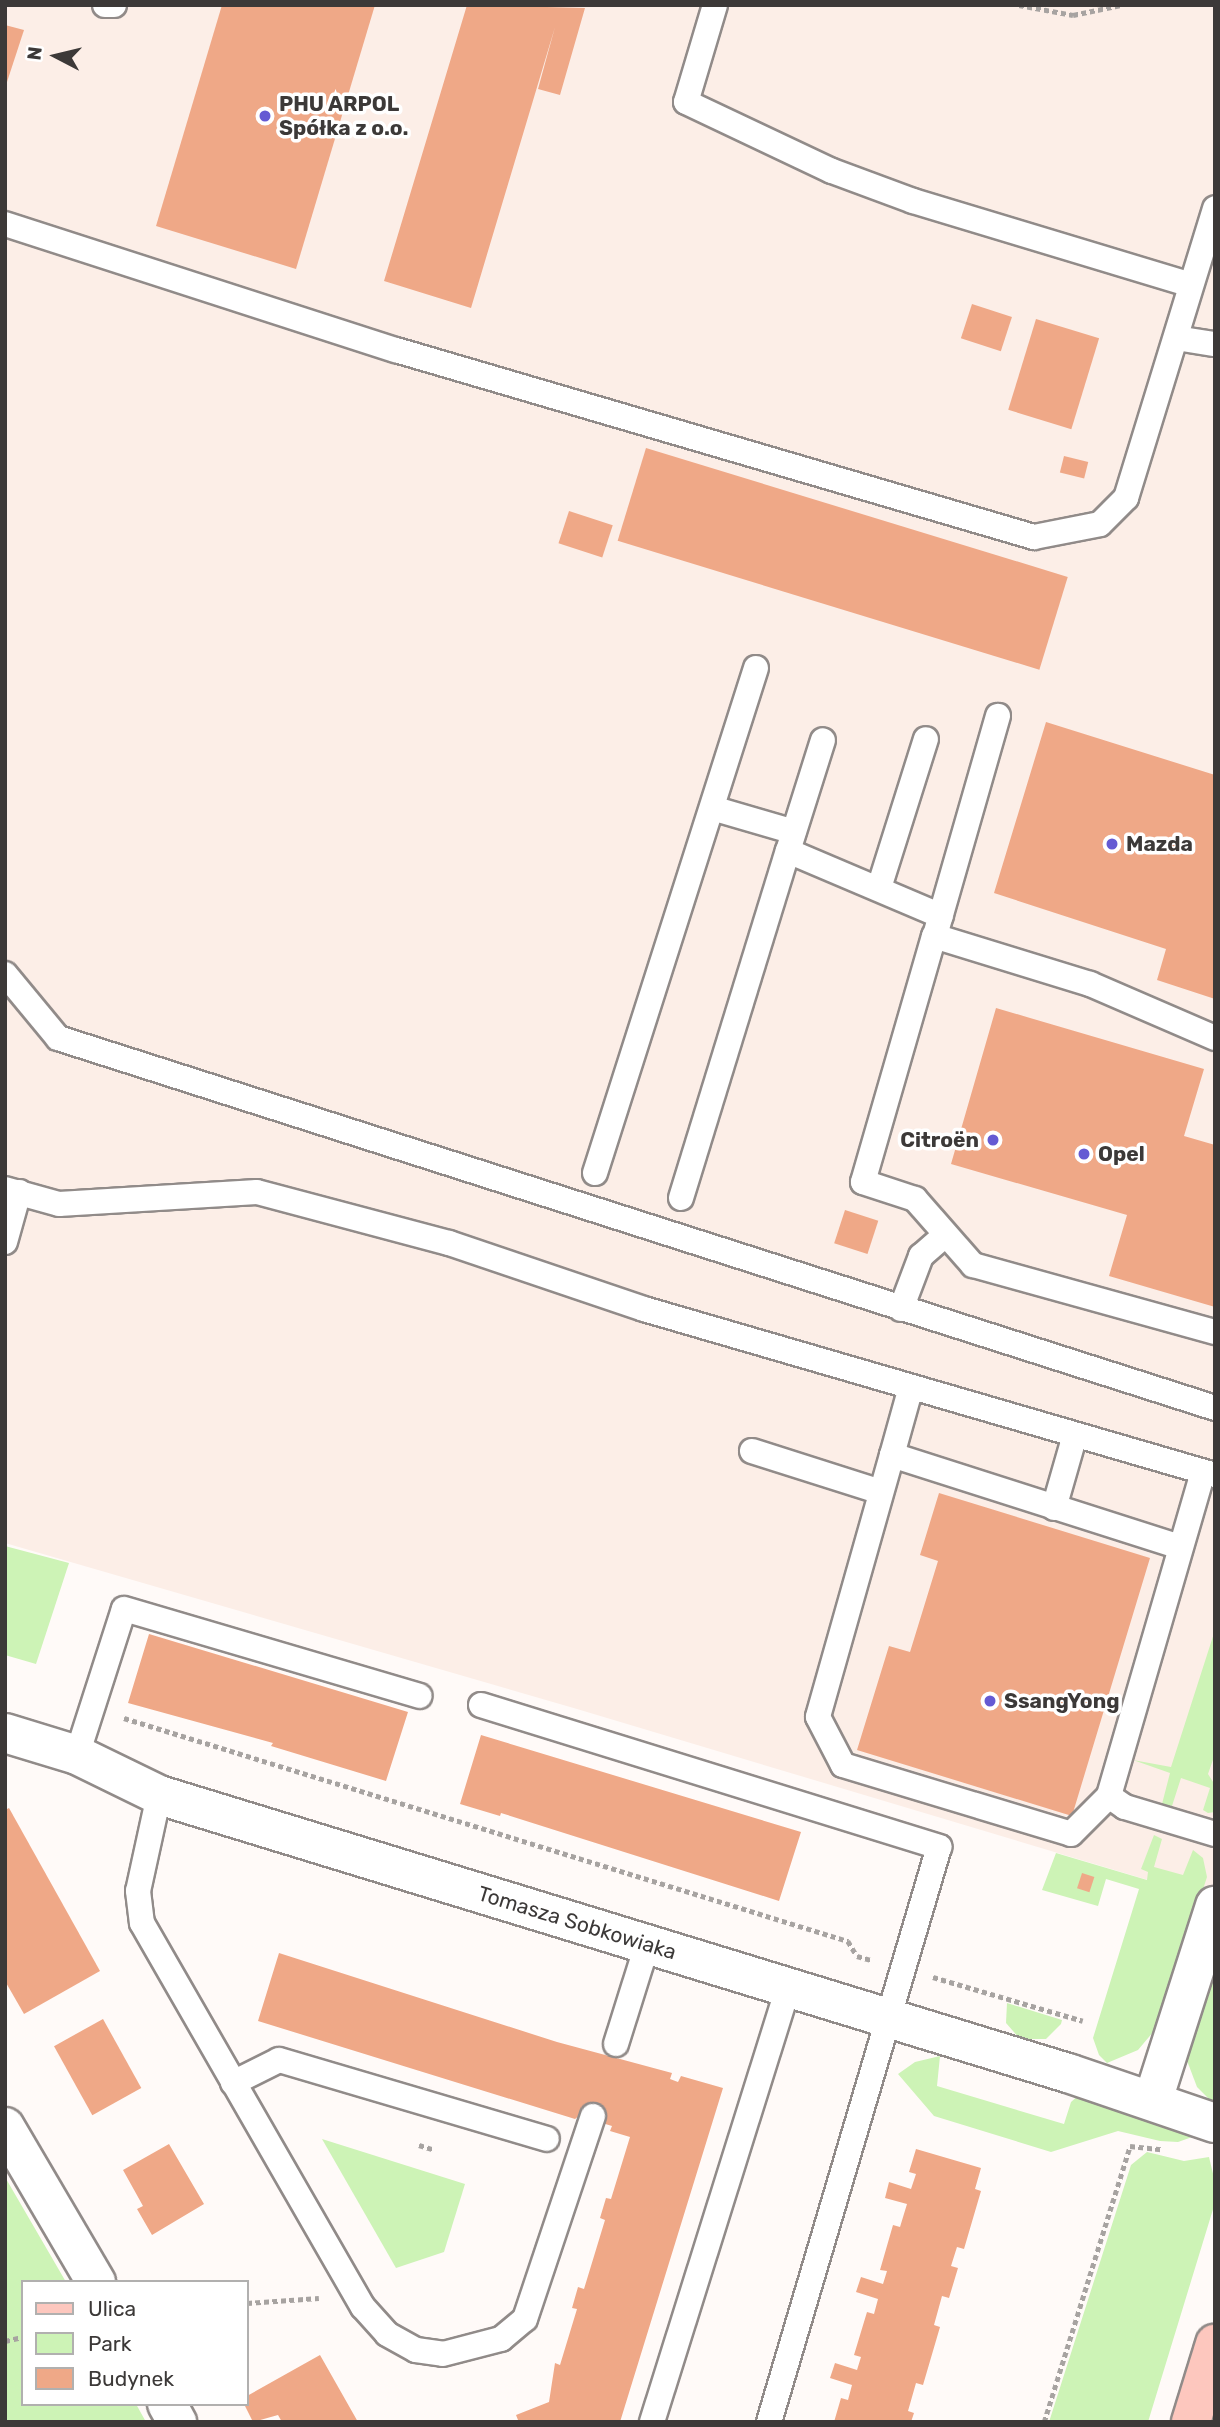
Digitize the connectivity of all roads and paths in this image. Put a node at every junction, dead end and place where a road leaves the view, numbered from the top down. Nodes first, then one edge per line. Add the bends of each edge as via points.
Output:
1 (105, 5) edge
2 (114, 5) edge
3 (715, 5) edge
4 (1019, 5) edge
5 (1121, 5) edge
6 (1215, 208) edge
7 (5, 224) edge
8 (1191, 285) junction
9 (1176, 338) junction
10 (1215, 344) edge
11 (756, 668) dead end
12 (998, 716) dead end
13 (926, 739) dead end
14 (823, 740) dead end
15 (712, 808) junction
16 (791, 841) junction
17 (879, 888) junction
18 (938, 926) junction
19 (5, 974) edge
20 (1215, 1038) edge
21 (595, 1173) dead end
22 (12, 1191) edge
23 (681, 1198) dead end
24 (945, 1235) junction
25 (5, 1242) edge
26 (901, 1309) junction
27 (1215, 1332) edge
28 (911, 1387) junction
29 (1215, 1408) edge
30 (1074, 1435) junction
31 (752, 1451) dead end
32 (891, 1455) junction
33 (1209, 1474) edge
34 (881, 1492) junction
35 (1054, 1508) junction
36 (1180, 1547) junction
37 (419, 1696) dead end
38 (481, 1705) dead end
39 (92, 1709) junction
40 (5, 1733) edge
41 (77, 1755) junction
42 (159, 1795) junction
43 (1109, 1796) junction
44 (1215, 1834) edge
45 (1215, 1906) edge
46 (647, 1945) junction
47 (905, 1969) junction
48 (788, 1988) junction
49 (890, 2020) junction
50 (1083, 2021) dead end
51 (616, 2044) dead end
52 (233, 2083) junction
53 (1153, 2100) junction
54 (593, 2116) dead end
55 (1214, 2122) edge
56 (5, 2127) edge
57 (547, 2139) dead end
58 (419, 2145) dead end
59 (432, 2149) dead end
60 (1170, 2150) dead end
61 (95, 2280) edge
62 (353, 2290) junction
63 (248, 2303) edge
64 (1215, 2344) edge
65 (168, 2406) edge
66 (177, 2422) edge
67 (652, 2422) edge
68 (769, 2422) edge
69 (1044, 2422) edge
70 (1191, 2422) edge

1 - 2 lane
3 - 8 lane via 686,102 832,171 914,201
4 - 5 path via 1073,15
6 - 8 lane
7 - 9 lane via 409,354 1034,537 1100,524 1126,498
8 - 9 lane
9 - 10 lane
11 - 15 lane
12 - 18 lane
13 - 17 lane
14 - 16 lane
15 - 16 lane
15 - 21 lane
16 - 17 lane
16 - 23 lane
17 - 18 lane
18 - 20 lane
18 - 24 lane via 863,1182 915,1199
19 - 26 lane via 58,1038
22 - 25 lane
22 - 28 lane via 59,1204 257,1192 449,1243 644,1309
24 - 26 lane via 921,1256
24 - 27 lane via 974,1265
26 - 29 lane
28 - 30 lane
28 - 32 lane
30 - 33 lane
30 - 35 lane
31 - 34 lane
32 - 34 lane
32 - 35 lane
33 - 36 lane
34 - 43 lane via 818,1717 843,1765 1071,1834
35 - 36 lane
36 - 43 lane
37 - 39 lane via 124,1609
38 - 47 lane via 939,1847
39 - 41 lane
39 - 47 path via 848,1941 857,1956
40 - 41 street, Tomasza Sobkowiaka
41 - 42 street, Tomasza Sobkowiaka
42 - 46 street, Tomasza Sobkowiaka
42 - 52 lane via 138,1891 142,1923
43 - 44 lane via 1125,1807
45 - 53 street
46 - 48 street, Tomasza Sobkowiaka
46 - 51 lane
47 - 49 lane
47 - 50 path
48 - 49 street, Tomasza Sobkowiaka
48 - 67 lane
49 - 53 street, Tomasza Sobkowiaka
49 - 68 lane
52 - 57 lane via 279,2060
52 - 62 lane
53 - 55 street, Tomasza Sobkowiaka
54 - 62 lane via 538,2290 525,2319 501,2339 443,2354 416,2350 387,2334
56 - 61 street
58 - 59 path
60 - 69 path via 1130,2146
62 - 63 path via 322,2298
64 - 70 main road
65 - 66 street

